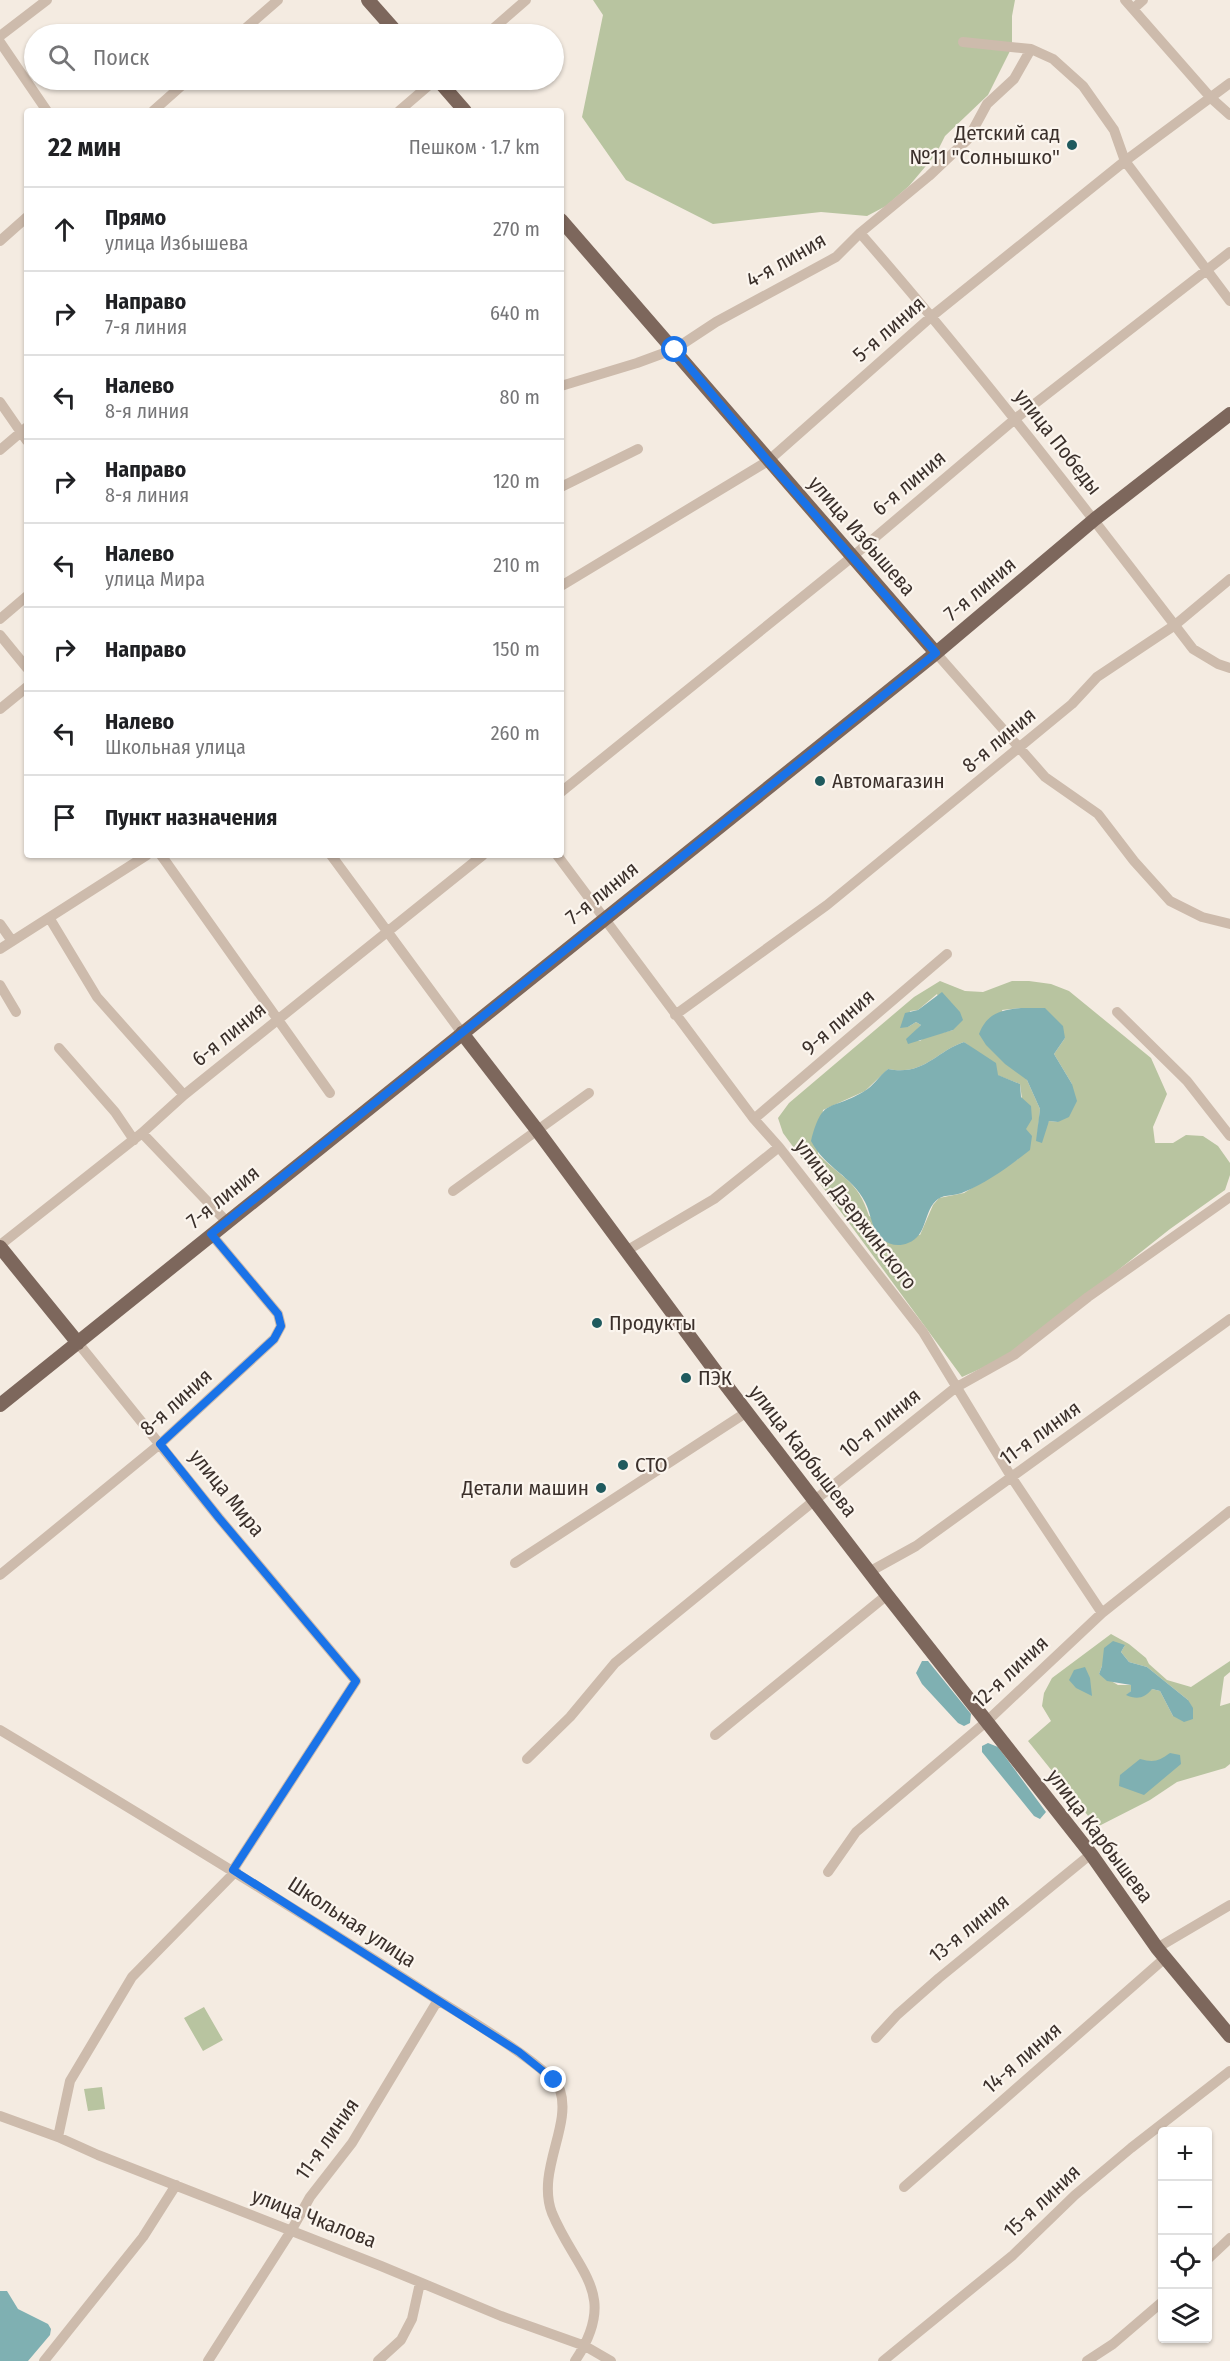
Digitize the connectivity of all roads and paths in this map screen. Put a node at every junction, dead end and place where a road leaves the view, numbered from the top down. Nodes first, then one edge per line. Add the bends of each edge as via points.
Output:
1 (47, 0) edge
2 (278, 0) edge
3 (368, 0) edge
4 (526, 0) edge
5 (1125, 0) edge
6 (1143, 0) edge
7 (1133, 9) junction
8 (250, 24) edge
9 (389, 24) edge
10 (498, 24) edge
11 (0, 36) edge
12 (0, 42) edge
13 (963, 42) dead end
14 (1031, 49) junction
15 (24, 77) edge
16 (1230, 83) edge
17 (33, 90) edge
18 (177, 90) edge
19 (424, 90) edge
20 (445, 90) edge
21 (1211, 98) junction
22 (45, 108) edge
23 (156, 108) edge
24 (403, 108) edge
25 (462, 108) edge
26 (1230, 115) edge
27 (1125, 161) junction
28 (24, 220) edge
29 (564, 223) edge
30 (860, 233) junction
31 (0, 241) edge
32 (1230, 252) edge
33 (1206, 270) junction
34 (1230, 301) edge
35 (932, 316) junction
36 (675, 350) junction
37 (564, 385) edge
38 (0, 402) edge
39 (1230, 414) edge
40 (1016, 419) junction
41 (24, 432) edge
42 (24, 434) edge
43 (638, 448) dead end
44 (0, 450) edge
45 (768, 461) junction
46 (564, 485) edge
47 (1095, 519) junction
48 (852, 557) junction
49 (1230, 579) edge
50 (564, 584) edge
51 (24, 599) edge
52 (0, 619) edge
53 (1175, 625) junction
54 (0, 635) edge
55 (936, 653) junction
56 (24, 664) edge
57 (1230, 668) edge
58 (24, 689) edge
59 (0, 709) edge
60 (1019, 747) junction
61 (564, 790) edge
62 (142, 858) edge
63 (163, 858) edge
64 (333, 858) edge
65 (479, 858) edge
66 (559, 858) edge
67 (606, 918) junction
68 (50, 919) junction
69 (0, 924) edge
70 (1230, 924) edge
71 (388, 931) junction
72 (12, 941) junction
73 (0, 949) edge
74 (947, 954) dead end
75 (0, 985) edge
76 (16, 1012) dead end
77 (1117, 1012) dead end
78 (675, 1016) junction
79 (278, 1020) junction
80 (462, 1033) junction
81 (59, 1048) dead end
82 (330, 1093) dead end
83 (589, 1093) dead end
84 (184, 1095) junction
85 (754, 1119) junction
86 (537, 1130) junction
87 (138, 1136) junction
88 (1230, 1136) edge
89 (779, 1147) junction
90 (453, 1191) dead end
91 (1230, 1197) edge
92 (226, 1221) junction
93 (211, 1234) junction
94 (0, 1246) edge
95 (626, 1251) junction
96 (1230, 1318) edge
97 (78, 1343) junction
98 (955, 1388) junction
99 (0, 1405) edge
100 (747, 1412) junction
101 (160, 1444) junction
102 (1012, 1478) junction
103 (815, 1500) junction
104 (1230, 1511) edge
105 (515, 1563) dead end
106 (869, 1572) junction
107 (0, 1575) edge
108 (887, 1595) junction
109 (1102, 1613) junction
110 (986, 1722) junction
111 (0, 1730) edge
112 (715, 1735) dead end
113 (527, 1759) dead end
114 (1091, 1854) junction
115 (234, 1871) junction
116 (828, 1872) dead end
117 (1230, 1905) edge
118 (1161, 1953) junction
119 (438, 2000) junction
120 (1230, 2036) edge
121 (876, 2038) dead end
122 (1230, 2071) edge
123 (0, 2116) edge
124 (58, 2137) junction
125 (176, 2185) junction
126 (904, 2187) dead end
127 (291, 2231) junction
128 (1230, 2238) edge
129 (1212, 2255) edge
130 (420, 2283) junction
131 (1158, 2305) edge
132 (585, 2346) junction
133 (44, 2361) edge
134 (208, 2361) edge
135 (378, 2361) edge
136 (575, 2361) edge
137 (611, 2361) edge
138 (883, 2361) edge
139 (1087, 2361) edge

1 - 11 street
2 - 8 street
3 - 9 main road
4 - 10 street
5 - 7 street
6 - 7 street
7 - 21 street
12 - 15 street
13 - 14 street
14 - 27 street via 1053,59 1083,86 1114,130
14 - 30 street, 4-я линия via 1014,79 987,104 968,139
16 - 21 street, 5-я линия
17 - 22 street
18 - 23 street
19 - 24 street
20 - 25 main road
21 - 26 street
21 - 27 street, 5-я линия
27 - 33 street
27 - 35 street, 5-я линия
28 - 31 street
29 - 36 main road, улица Избышева
30 - 35 street, улица Победы
30 - 36 street, 4-я линия via 836,257 716,322
32 - 33 street, 6-я линия
33 - 34 street
33 - 40 street, 6-я линия
35 - 40 street, улица Победы
35 - 45 street, 5-я линия
36 - 37 street, 4-я линия
36 - 45 main road, улица Избышева
38 - 41 street
39 - 47 main road, 7-я линия
40 - 47 street, улица Победы
40 - 48 street, 6-я линия
42 - 44 street
43 - 46 street
45 - 48 main road, улица Избышева
45 - 50 street, 5-я линия
47 - 53 street, улица Победы
47 - 55 main road, 7-я линия
48 - 55 main road, улица Избышева
48 - 61 street, 6-я линия
49 - 53 street, 8-я линия
51 - 52 street
53 - 57 street, улица Победы via 1193,649
53 - 60 street, 8-я линия via 1097,677 1072,704
54 - 56 street
55 - 60 street, улица Избышева
55 - 67 main road, 7-я линия
58 - 59 street
60 - 70 street, улица Избышева via 1045,777 1098,814 1170,902 1202,917
60 - 78 street, 8-я линия via 826,905
62 - 68 street
63 - 79 street
64 - 71 street, улица Карбышева
65 - 71 street, 6-я линия
66 - 67 street, улица Дзержинского
67 - 78 street, улица Дзержинского
67 - 80 main road, 7-я линия
68 - 72 street
68 - 84 street via 97,997
69 - 72 street
71 - 79 street, 6-я линия
71 - 80 street, улица Карбышева
72 - 73 street
74 - 85 street, 9-я линия
75 - 76 street
77 - 88 street via 1187,1081
78 - 85 street, улица Дзержинского
79 - 82 street
79 - 84 street, 6-я линия
80 - 86 main road, улица Карбышева
80 - 92 main road, 7-я линия
81 - 87 street
83 - 86 street
84 - 87 street, 6-я линия
85 - 89 street, улица Дзержинского
86 - 90 street
86 - 95 main road, улица Карбышева
87 - 92 street
87 - 94 street, 6-я линия
89 - 95 street via 714,1199
89 - 98 street, улица Дзержинского via 923,1332
91 - 98 street, 10-я линия via 1088,1297 1014,1355
92 - 93 main road, 7-я линия
93 - 97 main road, 7-я линия
93 - 101 street, 8-я линия via 278,1314 281,1326 274,1339
94 - 97 main road, улица Мира
95 - 100 main road, улица Карбышева
96 - 102 street, 11-я линия
97 - 99 main road, 7-я линия
97 - 101 street, улица Мира
98 - 102 street, улица Дзержинского
98 - 103 street, 10-я линия
100 - 103 main road, улица Карбышева
100 - 105 street
101 - 107 street, 8-я линия
101 - 115 street, улица Мира via 356,1681
102 - 106 street, 11-я линия via 916,1546
102 - 109 street, улица Дзержинского
103 - 106 main road, улица Карбышева
103 - 113 street, 10-я линия via 615,1663 570,1717
104 - 109 street, 12-я линия
106 - 108 main road, улица Карбышева
108 - 110 main road, улица Карбышева
108 - 112 street
109 - 110 street, 12-я линия
110 - 114 main road, улица Карбышева
110 - 116 street, 12-я линия via 856,1832
111 - 115 street, Школьная улица
114 - 118 main road, улица Карбышева
114 - 121 street, 13-я линия via 939,1978
115 - 119 street, Школьная улица
115 - 124 street via 132,1977 70,2081
117 - 118 street, 14-я линия
118 - 120 main road, улица Карбышева
118 - 126 street, 14-я линия
119 - 127 street, 11-я линия via 352,2143 310,2197
119 - 132 street, Школьная улица via 519,2052 554,2080 560,2090 560,2120 548,2177 548,2197 556,2220 589,2279 596,2302 595,2321
122 - 138 street, 15-я линия via 1123,2154 1013,2255
123 - 124 street, улица Чкалова
124 - 125 street, улица Чкалова
125 - 127 street, улица Чкалова
125 - 133 street via 142,2237
127 - 130 street, улица Чкалова
127 - 134 street, 11-я линия
128 - 129 street
130 - 132 street, улица Чкалова
130 - 135 street via 412,2319 401,2340
131 - 139 street
132 - 136 street
132 - 137 street, улица Чкалова

